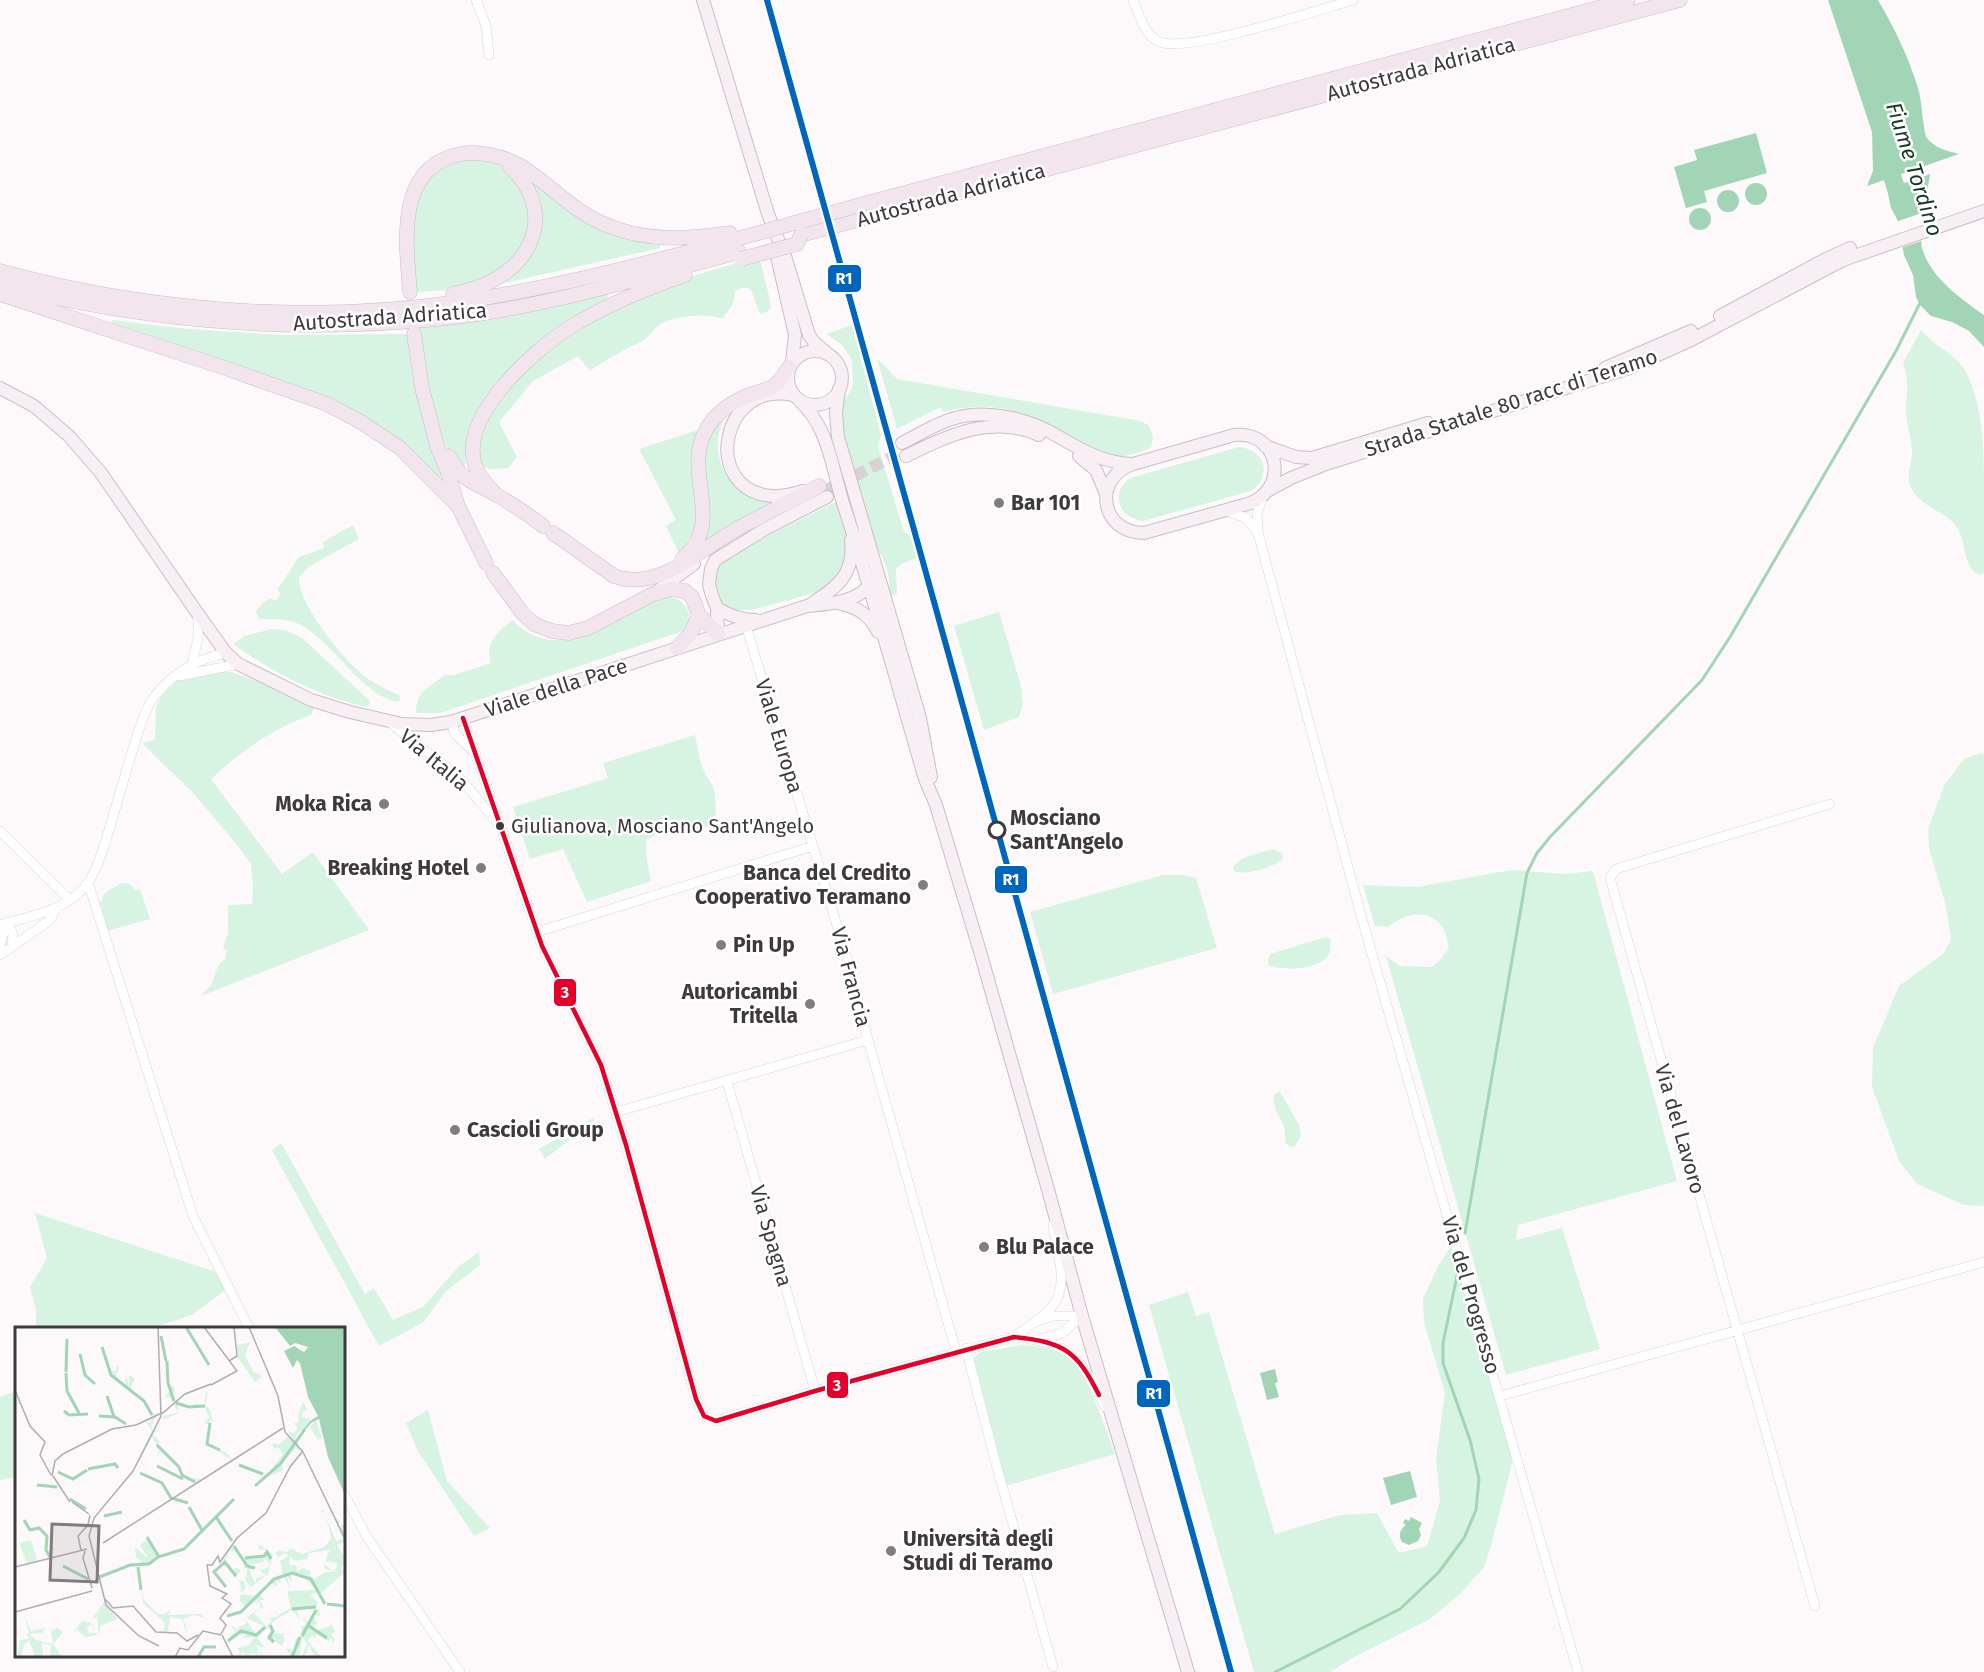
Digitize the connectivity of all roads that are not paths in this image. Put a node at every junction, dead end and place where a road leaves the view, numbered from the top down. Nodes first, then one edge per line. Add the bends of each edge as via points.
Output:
1 (476, 0) edge
2 (703, 0) edge
3 (1133, 0) edge
4 (1353, 0) edge
5 (1628, 0) edge
6 (1680, 0) edge
7 (489, 55) dead end
8 (499, 158) junction
9 (1984, 202) edge
10 (873, 209) junction
11 (1984, 211) edge
12 (768, 214) junction
13 (738, 246) junction
14 (1865, 247) junction
15 (0, 271) edge
16 (0, 285) edge
17 (410, 292) dead end
18 (0, 294) edge
19 (441, 304) junction
20 (414, 334) dead end
21 (828, 354) junction
22 (790, 365) junction
23 (0, 388) edge
24 (839, 389) junction
25 (796, 398) junction
26 (431, 422) junction
27 (1265, 446) junction
28 (1133, 464) junction
29 (824, 490) junction
30 (1265, 493) junction
31 (496, 495) junction
32 (1106, 495) junction
33 (844, 504) junction
34 (458, 506) junction
35 (1224, 510) junction
36 (864, 526) junction
37 (1258, 533) junction
38 (664, 573) junction
39 (870, 586) junction
40 (651, 595) junction
41 (837, 603) junction
42 (807, 606) junction
43 (717, 608) junction
44 (198, 614) junction
45 (699, 615) junction
46 (763, 620) junction
47 (746, 626) junction
48 (718, 634) junction
49 (677, 648) junction
50 (226, 653) junction
51 (192, 664) junction
52 (238, 664) junction
53 (893, 669) junction
54 (174, 678) junction
55 (457, 720) junction
56 (389, 722) junction
57 (1830, 804) dead end
58 (936, 805) junction
59 (501, 826) junction
60 (0, 831) edge
61 (813, 846) junction
62 (88, 882) junction
63 (70, 900) junction
64 (57, 907) junction
65 (4, 924) edge
66 (537, 932) junction
67 (0, 945) edge
68 (12, 947) junction
69 (0, 955) edge
70 (868, 1040) junction
71 (727, 1081) junction
72 (616, 1112) junction
73 (1049, 1193) junction
74 (1984, 1262) edge
75 (1082, 1316) junction
76 (1034, 1323) junction
77 (248, 1327) edge
78 (1736, 1332) junction
79 (1014, 1337) junction
80 (1041, 1339) junction
81 (966, 1348) junction
82 (956, 1351) junction
83 (815, 1391) junction
84 (1500, 1396) junction
85 (1116, 1431) junction
86 (345, 1496) edge
87 (1815, 1606) dead end
88 (1053, 1667) dead end
89 (460, 1672) edge
90 (1188, 1672) edge
91 (1578, 1672) edge

1 - 7 street via 486,26
2 - 12 main road
3 - 4 street via 1151,36 1172,44 1211,40
5 - 10 highway, Autostrada Adriatica
6 - 10 highway, Autostrada Adriatica
8 - 13 highway via 519,166 574,208 620,230 649,237
8 - 17 highway via 476,153 452,156 418,183 407,222
8 - 19 highway via 531,194 536,212 531,242 503,274 482,286 452,294
9 - 14 main road, Strada Statale 80 racc di Teramo
10 - 13 highway, Autostrada Adriatica via 801,235
10 - 13 highway, Autostrada Adriatica, bridge via 755,234
11 - 14 main road, Strada Statale 80 racc di Teramo
12 - 21 main road via 809,335
12 - 22 main road via 795,335
13 - 16 highway, Autostrada Adriatica via 624,283 527,304 448,318 357,324 263,325 168,318 70,302
13 - 19 highway, Autostrada Adriatica via 515,293
13 - 31 highway via 607,306 568,329 525,364 496,395 475,437 475,464
14 - 27 main road, Strada Statale 80 racc di Teramo via 1826,259 1689,332 1602,369 1318,457 1296,457
14 - 30 main road, Strada Statale 80 racc di Teramo via 1777,296 1639,364 1326,464
15 - 19 highway, Autostrada Adriatica via 98,293 205,308 334,311
18 - 34 highway via 327,404 400,447
20 - 26 highway
21 - 22 main road via 812,350 797,356
21 - 24 main road via 840,366
22 - 25 main road via 787,381
22 - 38 highway via 775,385 732,404 710,425 699,458 704,506 701,530 694,546
23 - 44 main road, Viale della Pace via 34,406 69,436 101,473
24 - 25 main road via 831,400 818,405
24 - 36 main road via 838,437
25 - 29 main road via 777,393 751,403 739,413 726,440 729,461 740,481 762,494 783,496
25 - 33 main road via 812,413 823,432
26 - 31 highway via 462,476
26 - 34 highway
27 - 28 main road, Strada Statale 80 racc di Teramo via 1251,436 1234,435
27 - 30 main road via 1275,466 1273,482
28 - 32 main road via 1116,473
28 - 32 main road via 1098,458 1035,425 998,416 955,418 906,449 949,429 1012,428 1051,441 1090,464
29 - 38 highway via 730,533
29 - 40 main road via 709,554
29 - 43 main road via 712,564 709,584
30 - 35 main road, Strada Statale 80 racc di Teramo via 1251,503
30 - 37 street via 1257,514
31 - 38 highway via 624,579 642,580
32 - 35 main road, Strada Statale 80 racc di Teramo via 1114,520 1138,533
33 - 39 main road
33 - 42 main road via 852,549 849,567 838,585
34 - 40 highway via 513,603 528,619 545,628 561,633 588,628
35 - 37 street via 1246,518
36 - 39 main road via 873,575
36 - 58 main road via 920,718
37 - 84 street, Via del Progresso via 1362,919
39 - 41 main road
39 - 53 main road
40 - 45 highway via 671,589 685,591 695,601
41 - 42 main road
41 - 53 main road via 856,608 869,618 878,631 888,666
42 - 46 main road, Viale della Pace
43 - 46 main road via 740,619
43 - 48 main road
44 - 50 main road, Viale della Pace
44 - 51 street
45 - 48 highway
45 - 49 highway via 691,633
46 - 47 main road, Viale della Pace
47 - 48 main road, Viale della Pace
47 - 61 street, Viale Europa
48 - 49 main road, Viale della Pace
49 - 55 main road, Viale della Pace
50 - 51 street
50 - 52 main road, Viale della Pace
51 - 54 street
52 - 54 street
52 - 56 main road, Viale della Pace via 311,700
53 - 58 main road
54 - 62 street via 150,705 140,727 101,854
55 - 56 main road, Viale della Pace via 421,725
55 - 59 street, Via Italia via 456,735 474,752
56 - 59 street, Via Italia via 459,777
57 - 78 street, Via del Lavoro via 1616,869 1610,878
58 - 73 main road
59 - 66 street, Via Italia
60 - 63 street
61 - 66 street
61 - 70 street, Via Francia
62 - 63 street
62 - 77 street via 193,1216
63 - 64 street
64 - 65 street
64 - 68 street via 50,920
65 - 67 street
65 - 68 street via 13,934
66 - 72 street, Via Italia via 601,1065
68 - 69 street
70 - 71 street
70 - 82 street, Via Francia
71 - 72 street
71 - 83 street, Via Spagna
72 - 83 street, Via Italia via 704,1416 716,1421
73 - 75 main road
73 - 76 street via 1060,1289 1052,1307
74 - 78 street
75 - 76 street via 1053,1316
75 - 80 street via 1062,1333
75 - 85 main road
76 - 79 street
78 - 84 street
78 - 87 street, Via del Lavoro
79 - 80 street
79 - 81 street
80 - 85 street via 1080,1361
81 - 82 street
81 - 88 street
82 - 83 street
84 - 91 street, Via del Progresso
85 - 90 main road
86 - 89 street via 367,1538

